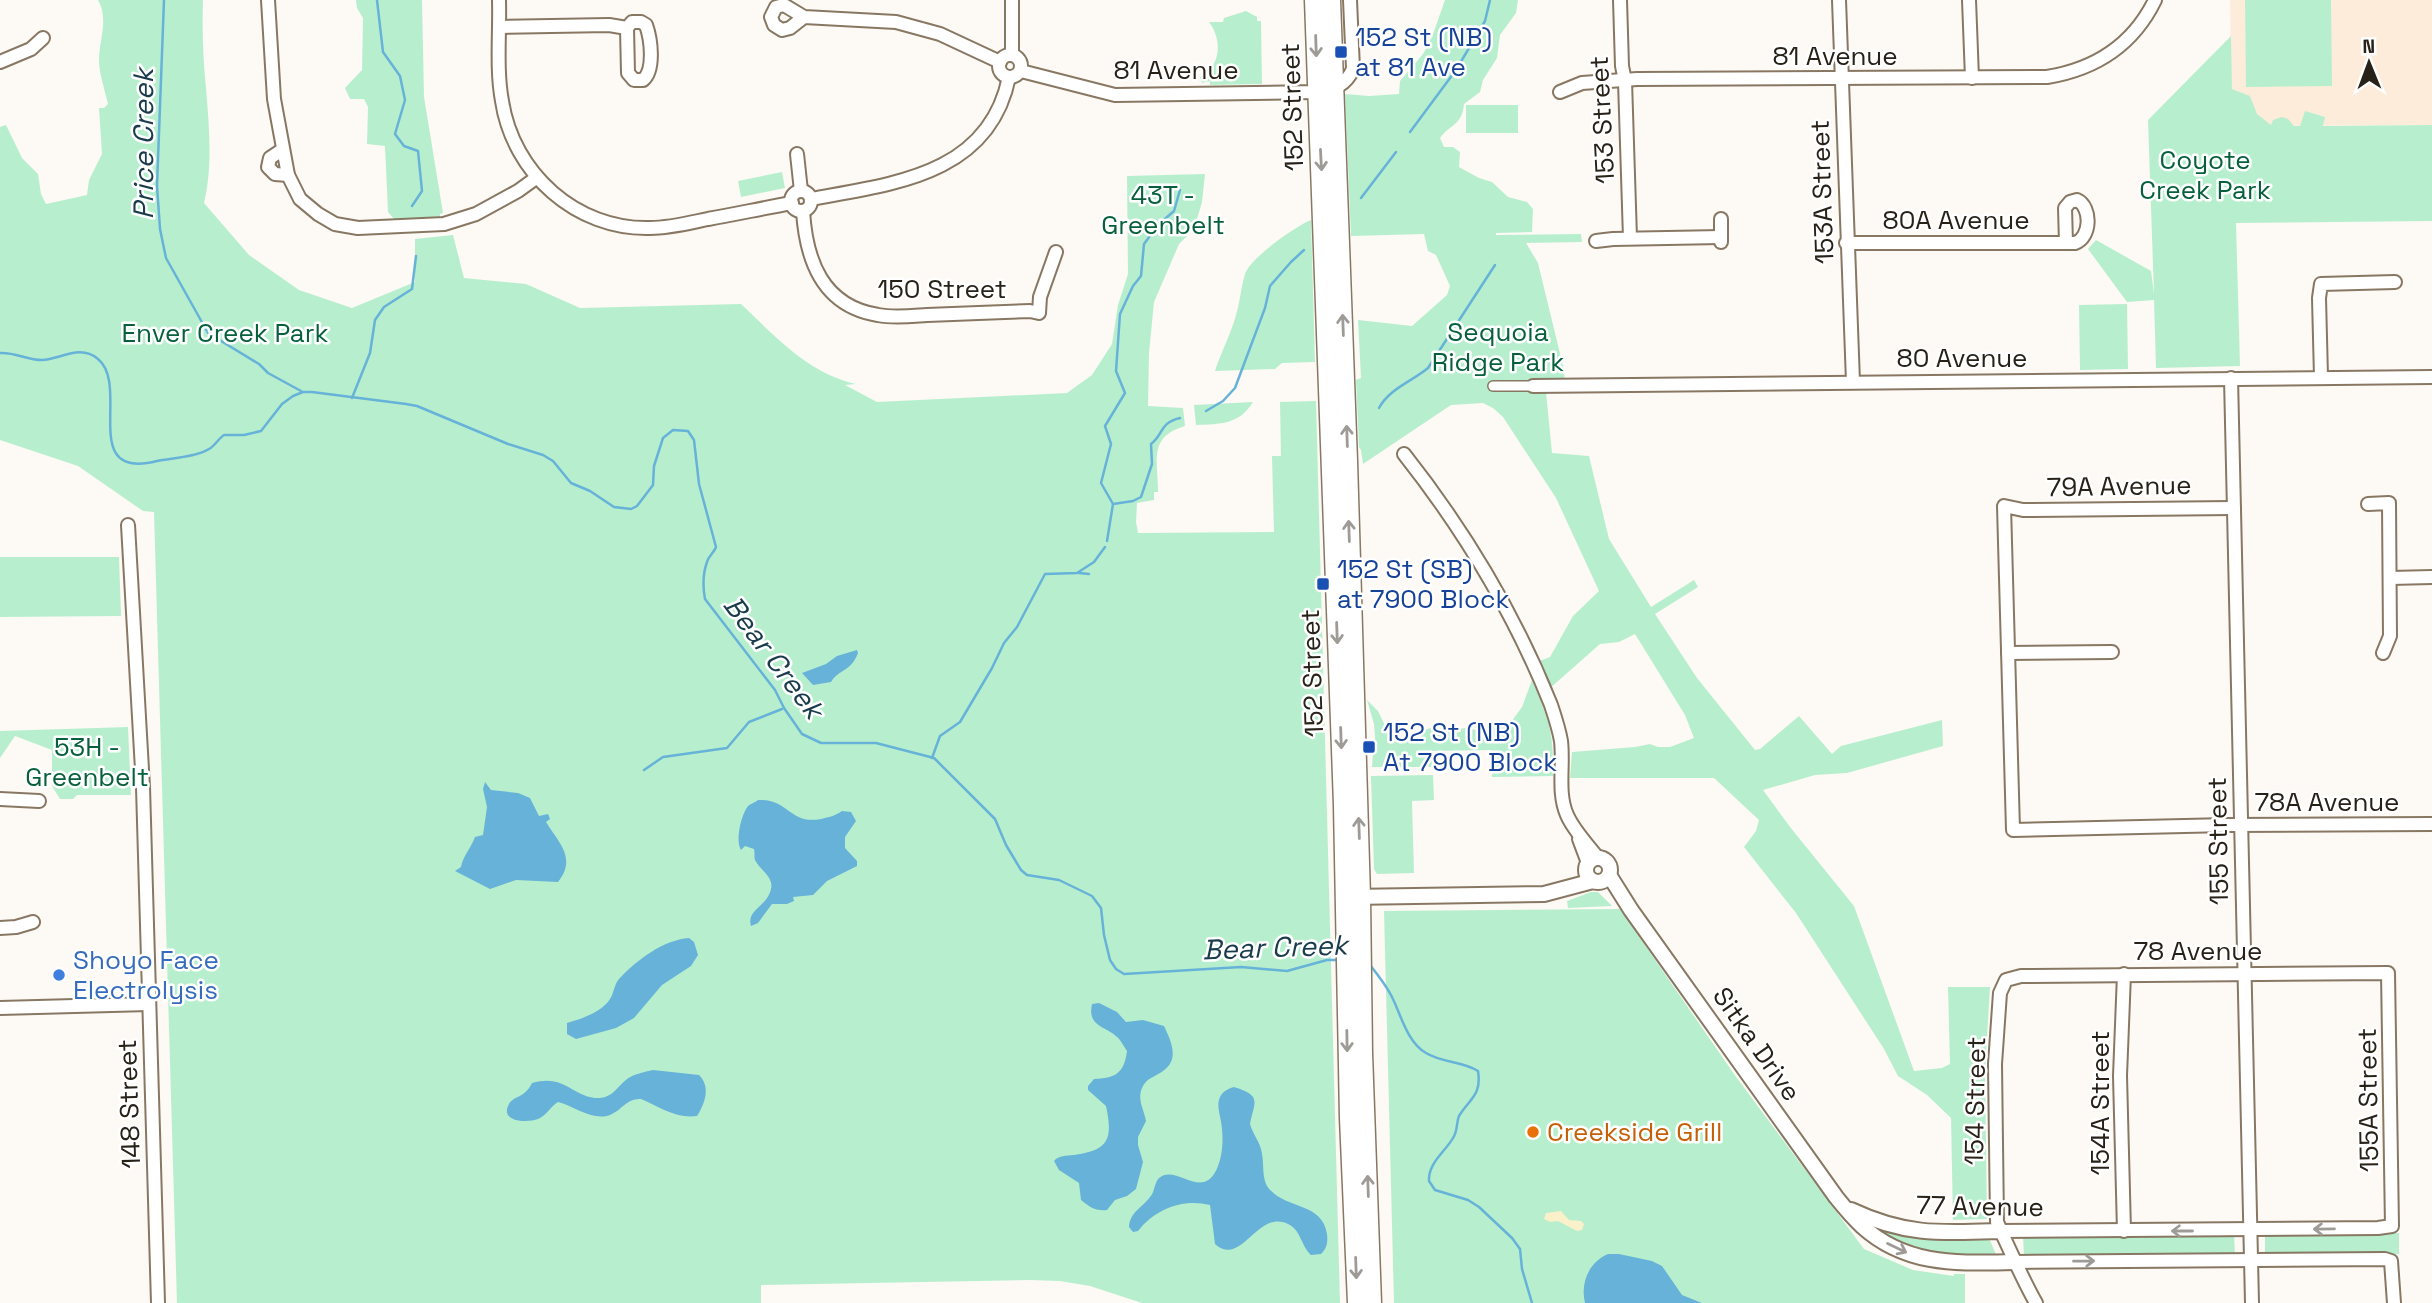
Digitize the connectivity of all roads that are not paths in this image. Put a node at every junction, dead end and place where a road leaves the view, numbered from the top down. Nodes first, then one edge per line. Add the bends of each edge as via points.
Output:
1 (268, 0) edge
2 (499, 0) edge
3 (1012, 0) edge
4 (1314, 0) edge
5 (1331, 0) edge
6 (1350, 0) edge
7 (1620, 0) edge
8 (1839, 0) edge
9 (1969, 0) edge
10 (2155, 0) edge
11 (804, 17) dead end
12 (500, 27) junction
13 (626, 28) dead end
14 (43, 38) dead end
15 (1012, 55) junction
16 (0, 62) edge
17 (1000, 62) junction
18 (1021, 71) junction
19 (1009, 77) junction
20 (1842, 78) junction
21 (1972, 78) junction
22 (1626, 80) junction
23 (1326, 91) junction
24 (1560, 92) dead end
25 (797, 154) dead end
26 (536, 178) junction
27 (806, 195) junction
28 (797, 207) junction
29 (1721, 219) dead end
30 (1630, 238) junction
31 (1596, 241) dead end
32 (1846, 243) junction
33 (2066, 243) dead end
34 (1056, 252) dead end
35 (2395, 282) dead end
36 (2321, 377) junction
37 (2432, 377) edge
38 (2231, 378) junction
39 (1853, 382) junction
40 (1493, 386) dead end
41 (1533, 386) joint
42 (1404, 454) dead end
43 (2368, 504) dead end
44 (2234, 508) junction
45 (128, 525) dead end
46 (2432, 577) edge
47 (2390, 578) junction
48 (2112, 652) dead end
49 (2008, 653) junction
50 (2383, 653) dead end
51 (0, 799) edge
52 (39, 801) dead end
53 (2432, 824) edge
54 (2241, 825) junction
55 (1596, 872) junction
56 (1352, 897) junction
57 (33, 922) dead end
58 (0, 928) edge
59 (2388, 973) joint
60 (2124, 974) junction
61 (2244, 974) junction
62 (1354, 976) junction
63 (2010, 978) joint
64 (149, 1004) junction
65 (0, 1008) edge
66 (1844, 1206) junction
67 (2392, 1226) joint
68 (2250, 1230) junction
69 (2001, 1231) junction
70 (2124, 1231) junction
71 (2251, 1259) junction
72 (2016, 1262) junction
73 (158, 1303) edge
74 (1357, 1303) edge
75 (1372, 1303) edge
76 (2036, 1303) edge
77 (2252, 1303) edge
78 (2394, 1303) edge

1 - 26 street via 274,99 288,175 303,202 324,219 358,228 444,224 476,214
2 - 12 street
3 - 15 street
4 -> 23 main road, 152 Street
5 - 23 main road, 152 Street
6 - 23 street via 1353,69 1349,77
7 - 22 street, 153 Street
8 - 20 street, 153A Street
9 - 21 street
10 - 21 street, 81 Avenue via 2133,33 2108,56 2075,71 2047,77
11 - 17 street via 907,24
12 - 13 street
12 - 26 street via 505,118 516,147
14 - 16 street via 31,49
15 - 17 street
15 - 18 street
17 - 19 street via 1001,71
18 - 19 street
18 - 23 street, 81 Avenue via 1120,95
19 - 27 street via 983,131 946,164 907,180
20 - 21 street, 81 Avenue
20 - 22 street, 81 Avenue
20 - 32 street, 153A Street
22 - 24 street, 81 Avenue via 1582,83
22 - 30 street, 153 Street
23 - 56 main road, 152 Street
25 - 27 street
26 - 28 street via 578,211 632,227 667,227
27 - 28 street via 794,195
28 - 34 street, 150 Street via 821,279 849,304 881,316 1039,313
29 - 30 street via 1721,239
30 - 31 street
32 - 33 street, 80A Avenue
32 - 39 street, 153A Street
35 - 36 street via 2321,284
36 - 37 street, 80 Avenue
36 - 38 street, 80 Avenue
38 - 39 street, 80 Avenue
38 - 44 street, 155 Street
39 - 41 street, 80 Avenue
40 - 41 street, 80 Avenue
42 - 55 street via 1473,551 1532,663 1557,724 1564,805
43 - 47 street via 2389,503
44 - 49 street, 79A Avenue via 2023,510 2004,506
44 - 54 street, 155 Street
45 - 64 street, 148 Street via 143,787
46 - 47 street
47 - 50 street via 2390,636
48 - 49 street
49 - 54 street, 78A Avenue via 2013,830
51 - 52 street
53 - 54 street, 78A Avenue
54 - 61 street, 155 Street
55 - 56 street via 1544,894
55 - 66 street, Sitka Drive via 1631,909
56 - 62 main road, 152 Street
57 - 58 street
59 - 61 street, 78 Avenue
59 - 67 street, 155A Street
60 - 61 street, 78 Avenue
60 - 63 street, 78 Avenue
60 - 70 street, 154A Street via 2120,1076
61 - 68 street, 155 Street
62 -> 74 main road, 152 Street
75 -> 62 main road, 152 Street
63 - 69 street, 154 Street via 2000,993 1995,1064 1997,1222
64 - 65 street
64 - 73 street, 148 Street
66 - 69 street, 77 Avenue via 1885,1225 1916,1232
66 -> 72 street, 77 Avenue via 1862,1226 1914,1256 1949,1263
67 -> 68 street, 77 Avenue
68 -> 70 street, 77 Avenue
68 - 71 street, 155 Street
69 - 70 street, 77 Avenue
69 - 72 street, 154 Street
72 -> 71 street, 77 Avenue
71 - 77 street, 155 Street
71 - 78 street, 77 Avenue via 2385,1259 2393,1268
72 - 76 street, 154 Street

